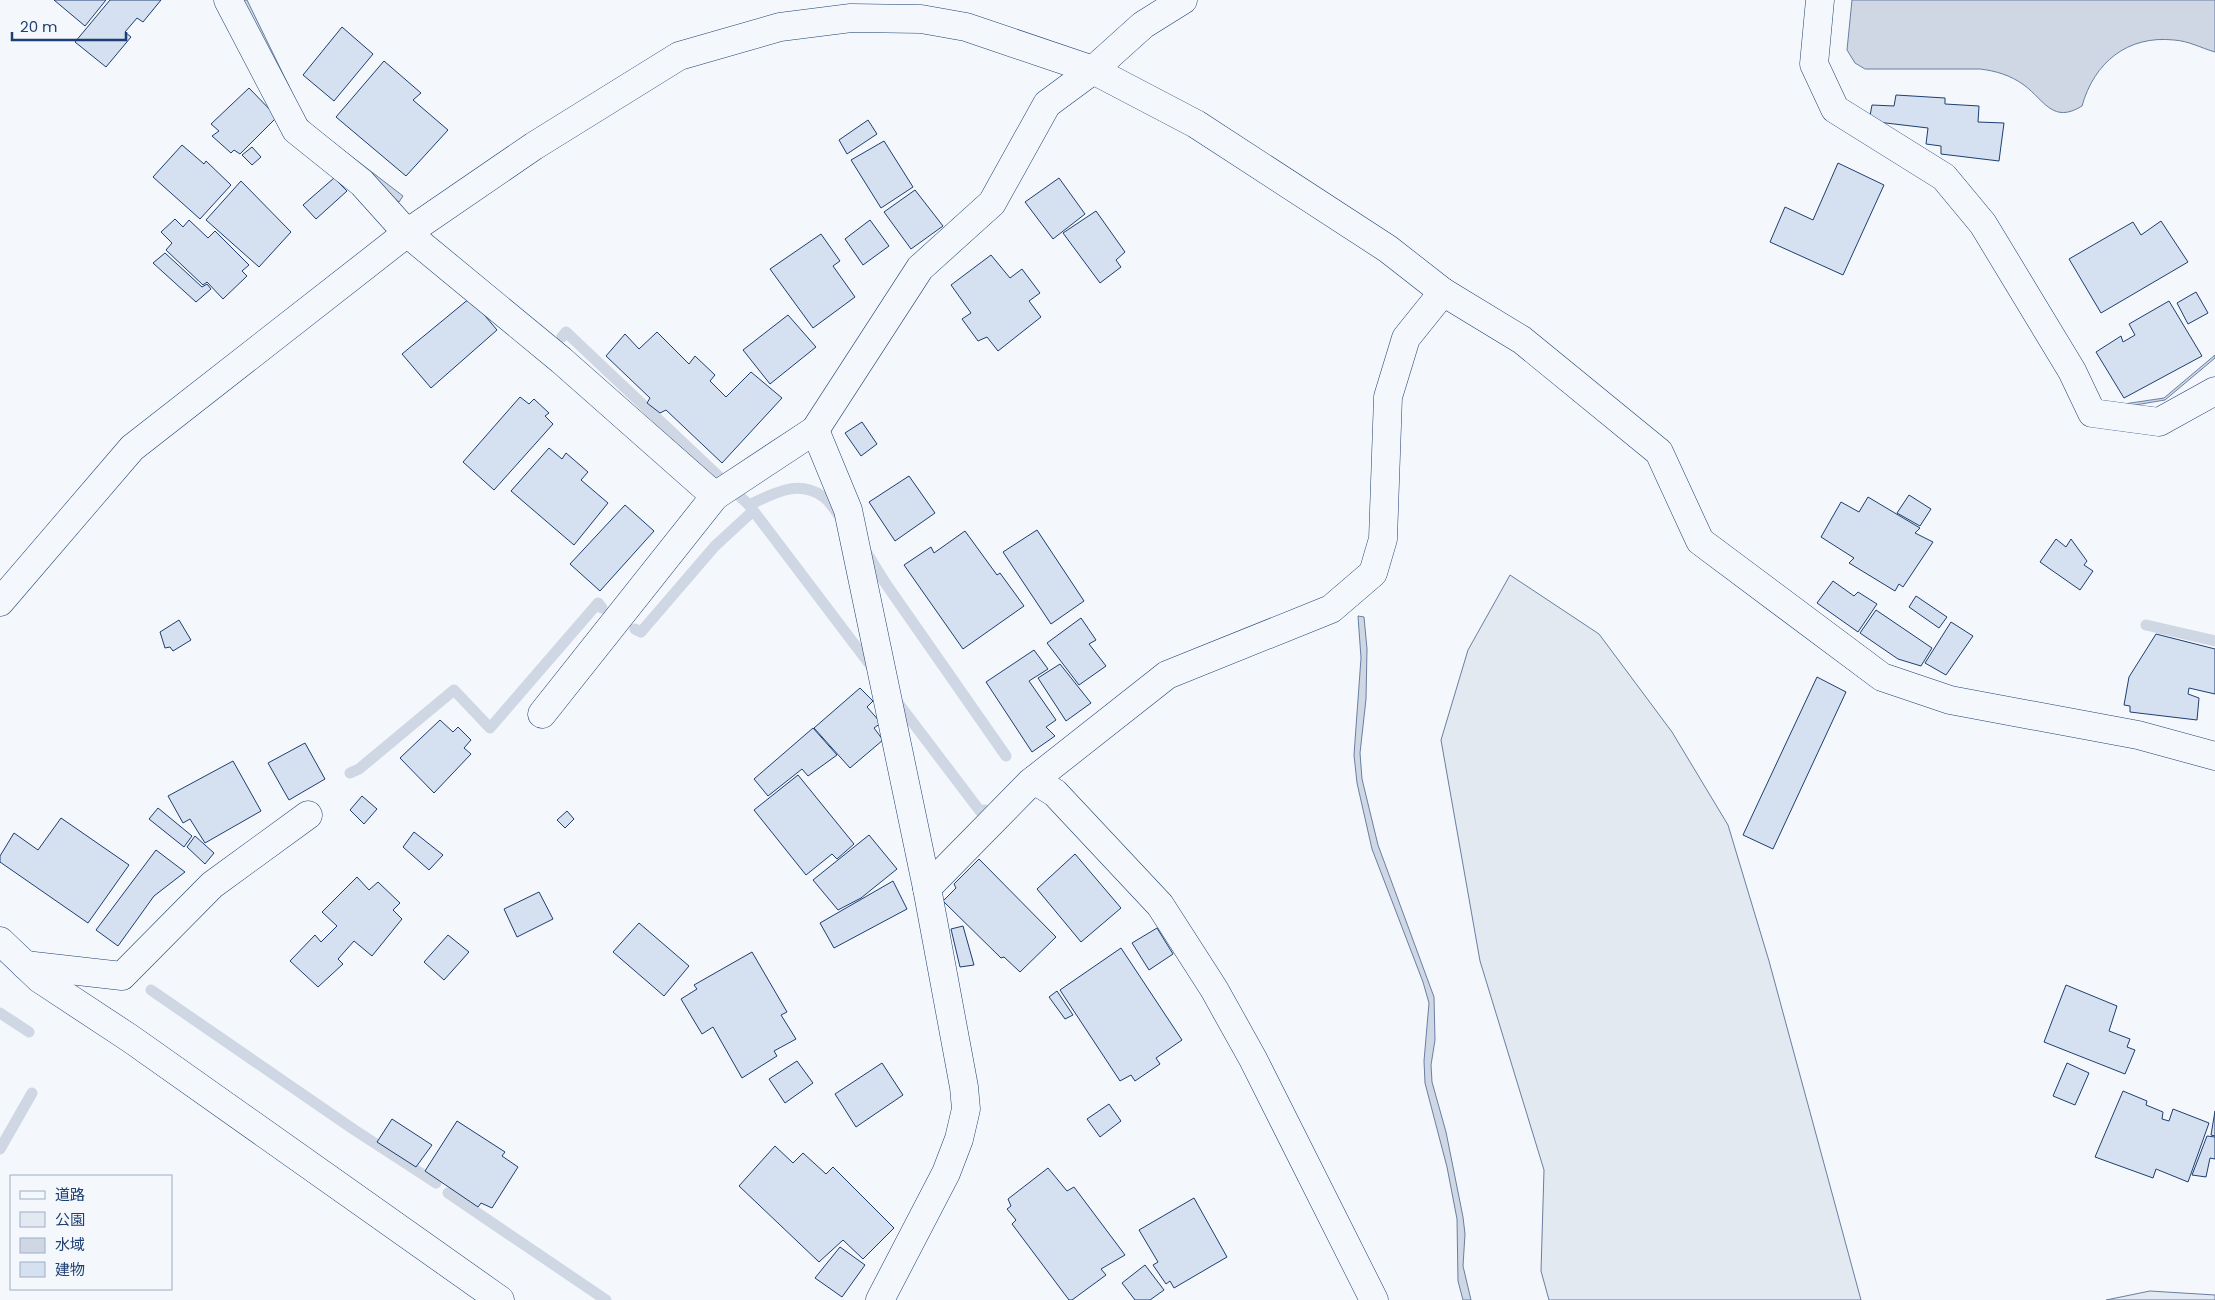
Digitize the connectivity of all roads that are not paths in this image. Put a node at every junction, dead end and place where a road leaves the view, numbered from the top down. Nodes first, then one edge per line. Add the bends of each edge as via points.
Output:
1 (228, 0) edge
2 (1183, 0) edge
3 (1820, 0) edge
4 (1093, 70) junction
5 (407, 234) junction
6 (1443, 292) junction
7 (2215, 391) edge
8 (815, 430) junction
9 (715, 496) junction
10 (0, 602) edge
11 (542, 714) dead end
12 (2215, 756) edge
13 (1034, 780) junction
14 (308, 814) dead end
15 (927, 888) junction
16 (0, 941) edge
17 (25, 965) junction
18 (500, 1300) edge
19 (880, 1300) edge
20 (1374, 1300) edge

1 - 5 street via 296,130 362,183
2 - 4 street via 1143,25
3 - 7 street via 1814,64 1835,110 1944,177 1983,224 2072,371 2092,414 2159,422
4 - 5 street via 966,27 921,19 852,18 780,27 679,56 534,146
4 - 6 street via 1196,124 1388,249
4 - 8 street via 1046,104 992,203 920,268
5 - 9 street via 561,360
5 - 10 street via 132,448
6 - 12 street via 1522,340 1659,452 1700,541 1882,677 1950,700 2138,735
6 - 13 street via 1406,338 1388,397 1383,539 1373,573 1331,609 1167,675
8 - 9 street
8 - 15 street via 848,510
9 - 11 street
13 - 15 street
13 - 20 street via 1055,793 1160,905 1214,989 1253,1059
14 - 17 street via 212,885 122,976
15 - 19 street via 966,1109 946,1173
16 - 17 street
17 - 18 street via 40,979 139,1045

